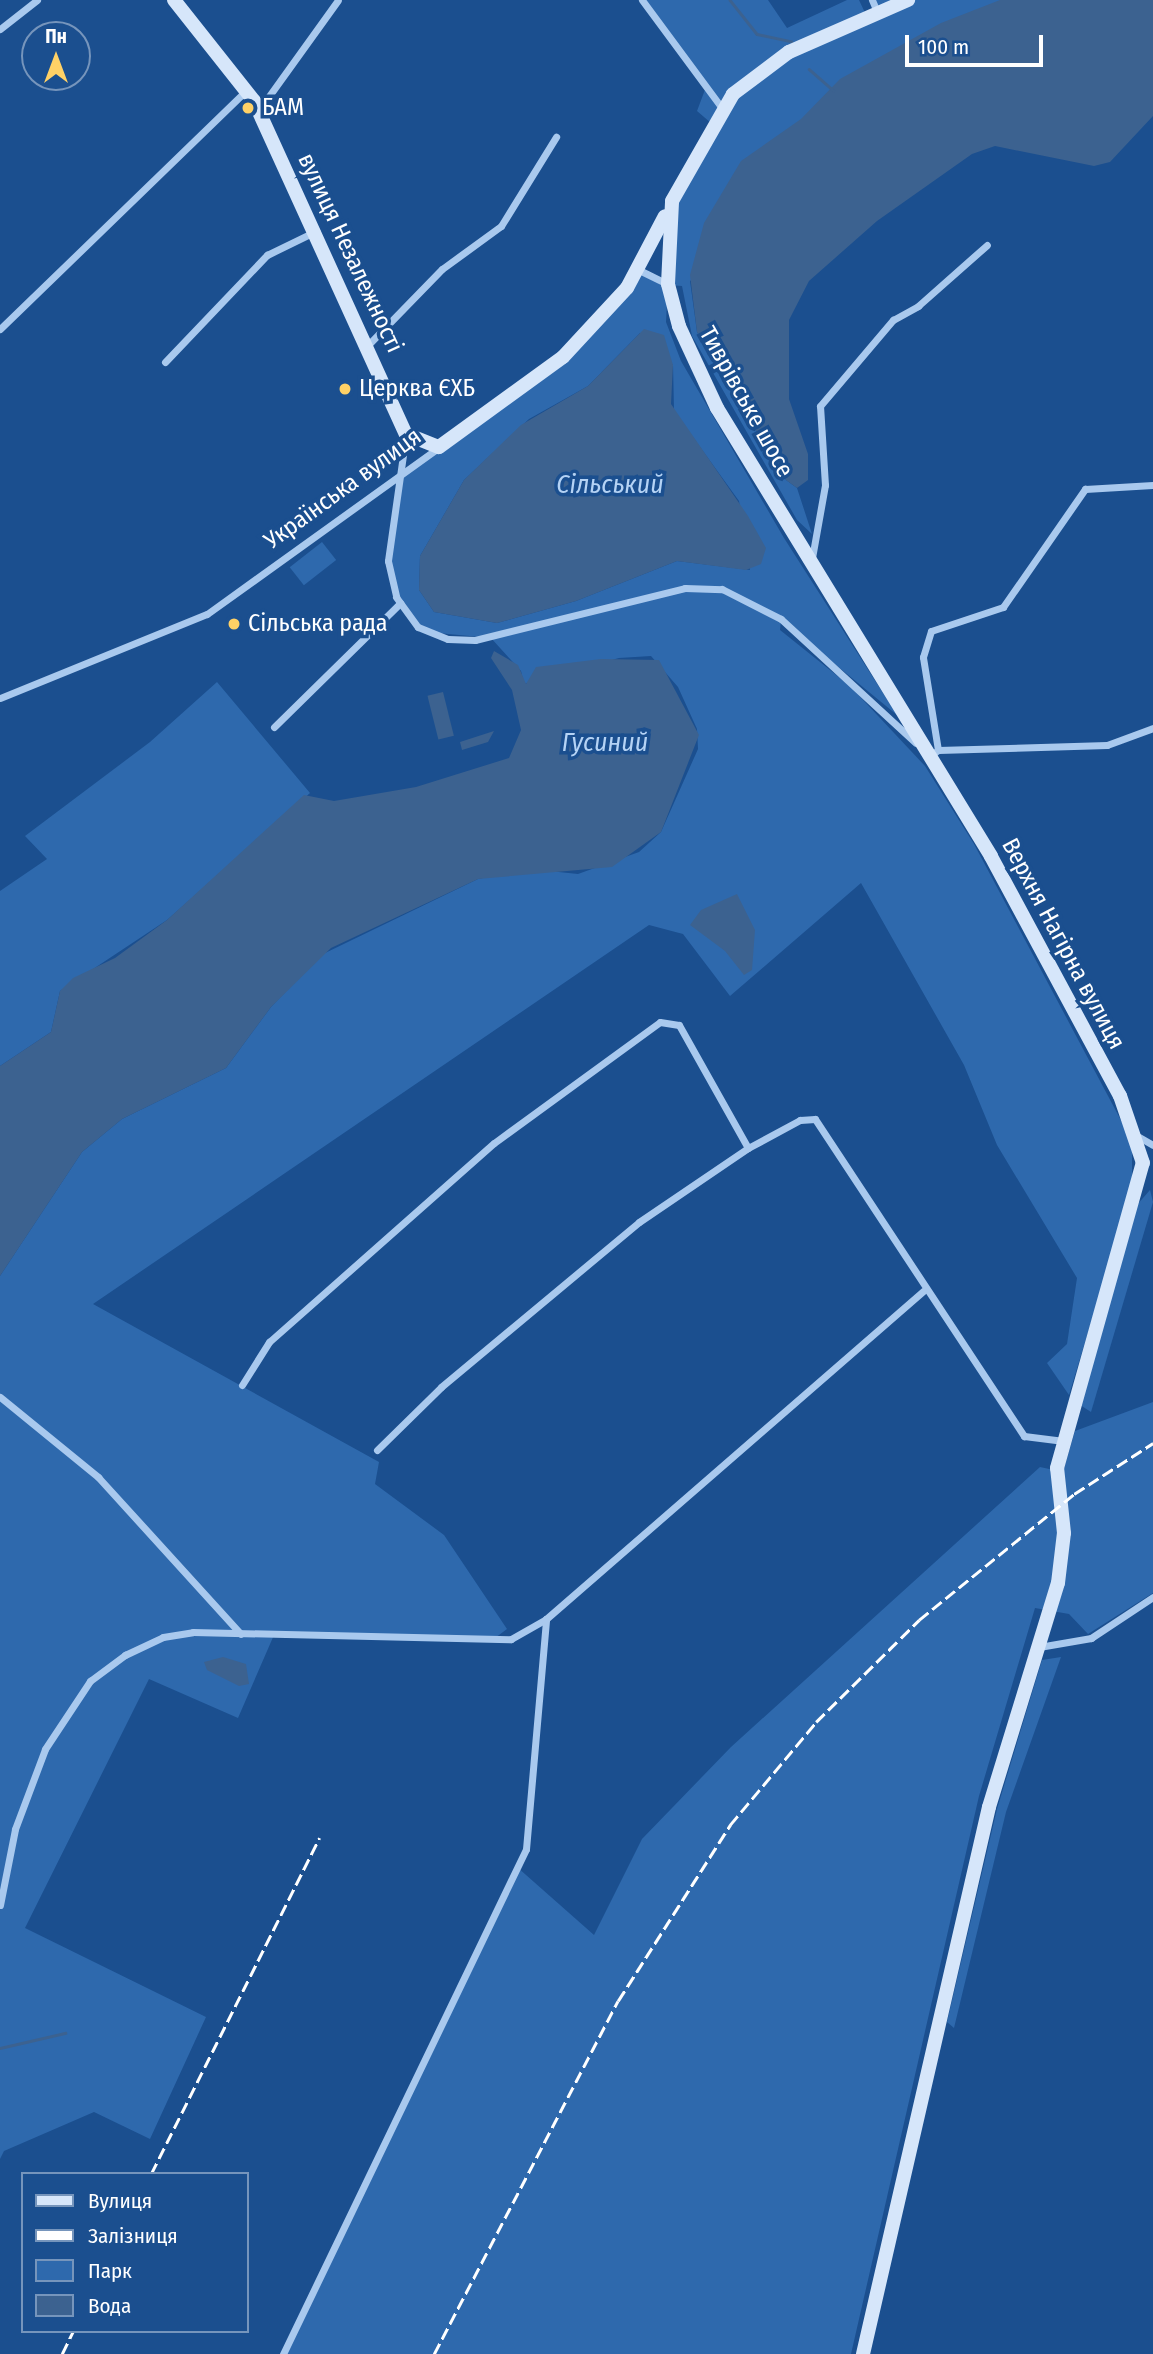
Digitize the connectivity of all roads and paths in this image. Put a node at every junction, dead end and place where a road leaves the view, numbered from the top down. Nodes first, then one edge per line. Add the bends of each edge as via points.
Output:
1 (37, 0) edge
2 (174, 0) edge
3 (338, 0) edge
4 (642, 0) edge
5 (908, 0) edge
6 (874, 6) edge
7 (0, 29) edge
8 (246, 90) junction
9 (722, 108) junction
10 (259, 110) junction
11 (556, 137) dead end
12 (672, 201) junction
13 (317, 230) junction
14 (988, 245) dead end
15 (639, 270) junction
16 (668, 284) junction
17 (0, 329) edge
18 (368, 345) junction
19 (165, 362) dead end
20 (406, 434) junction
21 (439, 447) junction
22 (400, 478) junction
23 (1153, 485) edge
24 (811, 562) junction
25 (400, 603) junction
26 (0, 698) edge
27 (274, 727) dead end
28 (1153, 728) edge
29 (935, 753) junction
30 (1139, 1138) junction
31 (1153, 1145) edge
32 (748, 1148) junction
33 (923, 1291) junction
34 (242, 1385) dead end
35 (0, 1397) edge
36 (1064, 1441) junction
37 (377, 1450) dead end
38 (1153, 1597) edge
39 (546, 1619) junction
40 (241, 1634) junction
41 (1039, 1647) junction
42 (0, 1905) edge
43 (283, 2354) edge
44 (863, 2354) edge

1 - 7 street
2 - 8 main road, вулиця Незалежності
3 - 10 street
4 - 9 street
5 - 6 main road, Тиврівське шосе
6 - 9 main road, Тиврівське шосе via 773,61
8 - 10 main road, вулиця Незалежності
8 - 17 street
9 - 12 main road, Тиврівське шосе
10 - 13 main road, вулиця Незалежності
11 - 18 street via 501,226 442,268
12 - 15 main road, Українська вулиця
12 - 16 main road, Тиврівське шосе
13 - 18 main road, вулиця Незалежності
13 - 19 street via 267,255
14 - 24 street via 918,306 892,320 820,405 825,485
15 - 16 street
15 - 21 main road, Українська вулиця via 582,341
16 - 24 main road, Тиврівське шосе via 679,326 717,408
18 - 20 main road, вулиця Незалежності
20 - 21 main road
20 - 22 street
21 - 22 street, Українська вулиця
22 - 25 street via 388,561
22 - 26 street, Українська вулиця via 207,614
23 - 29 street via 1085,489 1003,607 931,631 923,657
24 - 29 main road, Верхня Нагірна вулиця
25 - 27 street
25 - 29 street via 427,632 475,640 685,588 722,589 781,619
28 - 29 street via 1107,744
29 - 30 main road, Верхня Нагірна вулиця
30 - 31 street
30 - 36 main road, Верхня Нагірна вулиця via 1141,1188
32 - 33 street via 800,1120 815,1119
32 - 34 street via 680,1025 660,1021 494,1143 270,1342
32 - 37 street via 639,1222 442,1387
33 - 36 street via 1024,1436
33 - 39 street
35 - 40 street via 98,1477
36 - 41 main road, Верхня Нагірна вулиця via 1056,1479 1062,1556
38 - 41 street via 1091,1638
39 - 40 street via 511,1639
39 - 43 street via 526,1849
40 - 42 street via 163,1637 90,1681 33,1774
41 - 44 main road, Верхня Нагірна вулиця via 989,1807

